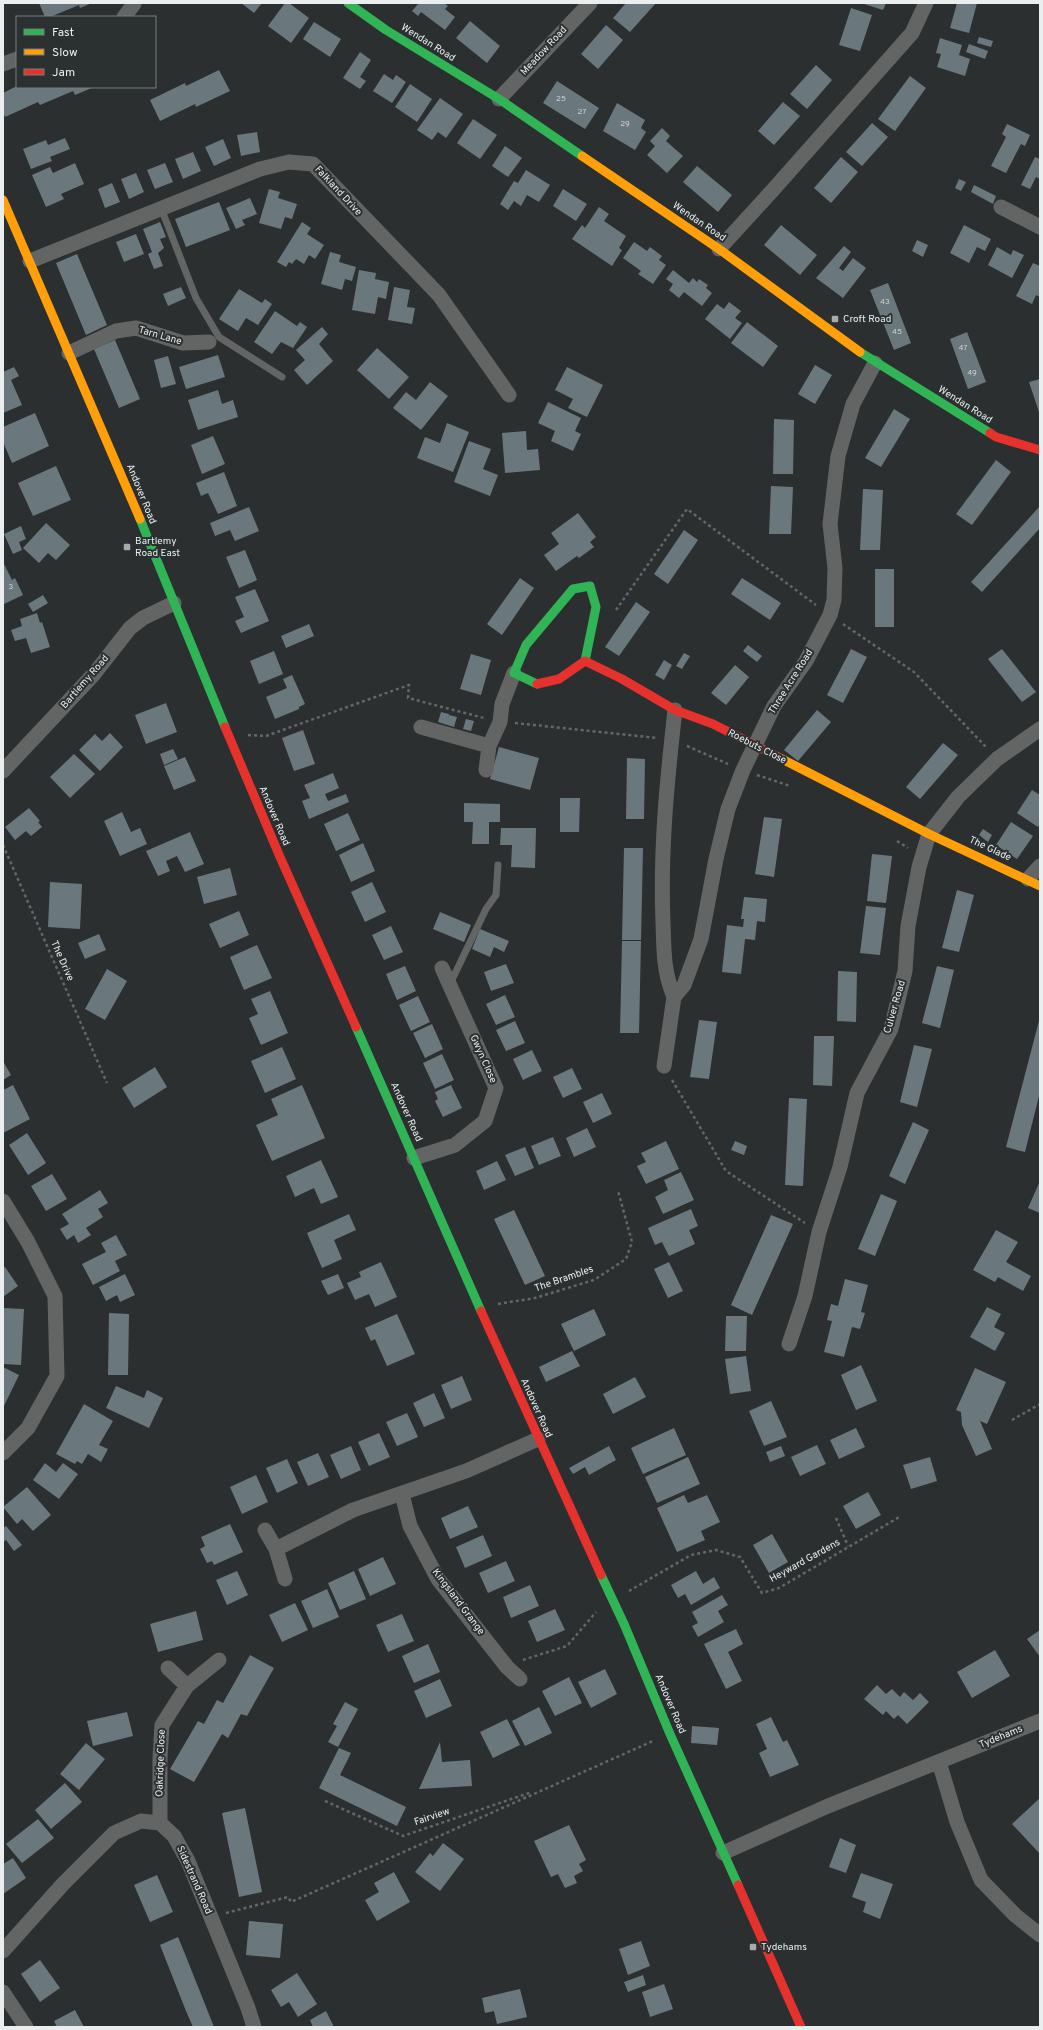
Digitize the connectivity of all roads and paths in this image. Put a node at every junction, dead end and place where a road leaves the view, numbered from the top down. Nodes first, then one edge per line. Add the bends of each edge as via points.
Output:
1 (348, 3) edge
2 (590, 3) edge
3 (926, 3) edge
4 (134, 4) dead end
5 (125, 16) edge
6 (16, 59) edge
7 (3, 64) edge
8 (499, 99) junction
9 (3, 200) edge
10 (1002, 207) dead end
11 (161, 208) junction
12 (1040, 227) edge
13 (719, 249) junction
14 (30, 261) junction
15 (209, 342) dead end
16 (69, 353) junction
17 (875, 363) junction
18 (282, 377) dead end
19 (509, 395) dead end
20 (1040, 450) edge
21 (174, 603) junction
22 (612, 615) dead end
23 (830, 615) junction
24 (585, 661) junction
25 (514, 673) junction
26 (675, 710) junction
27 (500, 722) junction
28 (421, 727) dead end
29 (1040, 729) edge
30 (226, 732) junction
31 (671, 739) junction
32 (754, 745) junction
33 (489, 746) junction
34 (997, 759) junction
35 (486, 770) dead end
36 (743, 770) junction
37 (3, 771) edge
38 (794, 788) dead end
39 (929, 834) junction
40 (896, 840) dead end
41 (3, 845) edge
42 (922, 856) junction
43 (498, 865) dead end
44 (1040, 866) edge
45 (1034, 882) edge
46 (442, 968) dead end
47 (450, 984) junction
48 (674, 997) junction
49 (664, 1066) joint
50 (108, 1083) dead end
51 (414, 1158) junction
52 (618, 1191) dead end
53 (3, 1201) edge
54 (819, 1232) junction
55 (480, 1309) junction
56 (789, 1344) dead end
57 (1040, 1404) edge
58 (1012, 1420) dead end
59 (538, 1439) junction
60 (3, 1453) edge
61 (402, 1494) junction
62 (901, 1516) dead end
63 (836, 1518) dead end
64 (265, 1530) dead end
65 (848, 1546) junction
66 (276, 1548) junction
67 (285, 1579) dead end
68 (612, 1600) junction
69 (600, 1608) dead end
70 (219, 1660) dead end
71 (507, 1667) junction
72 (168, 1668) dead end
73 (520, 1679) dead end
74 (187, 1686) junction
75 (1040, 1721) edge
76 (670, 1734) junction
77 (939, 1762) junction
78 (547, 1787) junction
79 (325, 1801) dead end
80 (160, 1823) junction
81 (723, 1853) junction
82 (212, 1920) junction
83 (1040, 1935) edge
84 (3, 1950) edge
85 (3, 1992) edge
86 (26, 2027) edge
87 (254, 2027) edge
88 (801, 2027) edge

1 - 8 main road, Wendan Road via 386,30
2 - 8 street, Meadow Road
3 - 13 street via 912,33
4 - 5 street
6 - 7 street
8 - 13 main road, Wendan Road
9 - 14 main road, Andover Road
10 - 12 street
11 - 14 street, Falkland Drive
11 - 18 lane via 196,298 219,337
11 - 19 street, Falkland Drive via 260,169 289,162 313,164 439,295
13 - 17 main road, Wendan Road
14 - 16 main road, Andover Road
15 - 16 street, Tarn Lane via 183,343 136,328 116,331
16 - 21 main road, Andover Road
17 - 20 main road, Wendan Road via 996,437
17 - 23 street, Three Acre Road via 853,404 838,456 830,524 835,568 834,600
21 - 30 main road, Andover Road
21 - 37 street, Bartlemy Road via 143,618 130,628 94,674
22 - 23 path via 687,509
23 - 32 street, Three Acre Road via 806,661 774,706
23 - 34 path via 914,672
24 - 25 main road via 559,679 536,684
24 - 25 main road via 596,607 590,586 573,588 526,645
24 - 26 main road, Roebuts Close
25 - 27 street via 502,704
26 - 31 street
26 - 32 main road, Roebuts Close via 713,724
27 - 30 path via 408,698 409,685 266,736
27 - 31 path
27 - 33 street
28 - 33 street
29 - 34 street, Culver Road
30 - 51 main road, Andover Road via 303,912
31 - 36 path
31 - 48 street via 661,879 666,979
32 - 36 street, Three Acre Road
32 - 39 main road, Roebuts Close
33 - 35 street
34 - 39 street, Culver Road via 958,797
36 - 38 path
36 - 48 street, Three Acre Road via 728,808 701,939 684,985
39 - 42 street, Culver Road
39 - 45 main road, The Glade
40 - 42 path
41 - 50 path, The Drive
42 - 54 street, Culver Road via 908,926 905,971 891,1029 857,1093 840,1167
43 - 47 lane via 496,895 486,909
44 - 45 street
46 - 47 street, Gwyn Close
47 - 51 street, Gwyn Close via 496,1088 486,1121 455,1145
48 - 49 street, Three Acre Road
49 - 54 path via 726,1171
51 - 55 main road, Andover Road
52 - 55 path, The Brambles via 632,1242 626,1259 594,1280 535,1298
53 - 60 street via 28,1242 55,1296 57,1376 28,1428
54 - 56 street, Culver Road via 805,1296
55 - 59 main road, Andover Road
57 - 58 path
59 - 61 street via 466,1471
59 - 68 main road, Andover Road
61 - 66 street via 354,1510
61 - 71 street, Kingsland Grange via 410,1526 438,1579
62 - 65 path, Heyward Gardens
63 - 65 path, Heyward Gardens
64 - 66 street
65 - 68 path, Heyward Gardens via 779,1588 762,1592 740,1557 716,1550 691,1555
66 - 67 street
68 - 76 main road, Andover Road
69 - 71 path via 567,1646 546,1651
70 - 74 street, Oakridge Close
71 - 73 street, Kingsland Grange
72 - 74 street
74 - 80 street, Oakridge Close via 162,1725
75 - 77 street, Tydehams
76 - 78 path
76 - 81 main road, Andover Road
77 - 81 street, Tydehams via 828,1806
77 - 83 street via 957,1822 981,1880 1015,1915
78 - 79 path, Fairview via 403,1836
78 - 82 path via 291,1902 288,1897 278,1899 229,1912
80 - 82 street, Sidestrand Road via 174,1836
80 - 84 street via 141,1821 114,1833
81 - 88 main road, Andover Road
82 - 87 street, Sidestrand Road
85 - 86 street

